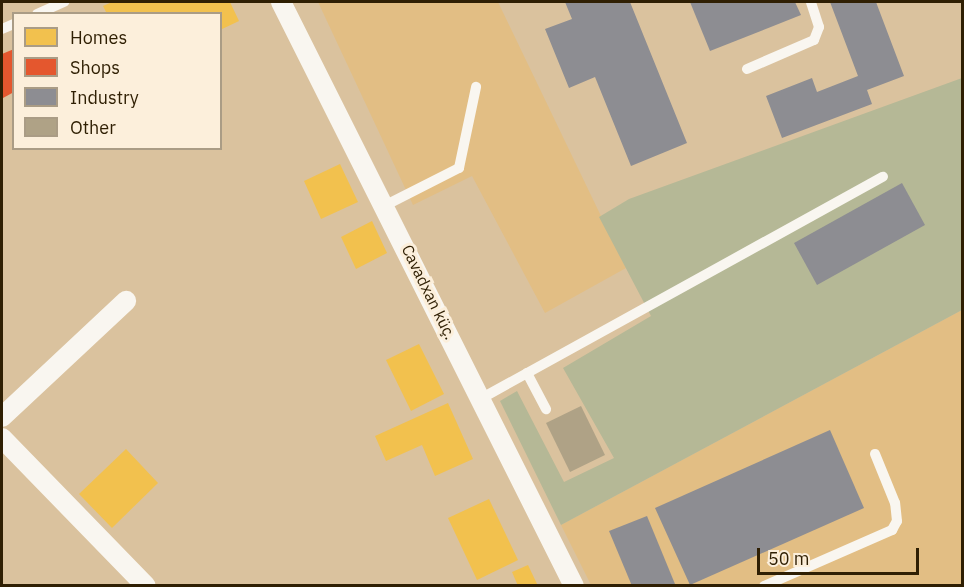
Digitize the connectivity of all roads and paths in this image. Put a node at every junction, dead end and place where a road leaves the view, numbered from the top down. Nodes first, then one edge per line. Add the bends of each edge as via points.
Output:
1 (64, 2) edge
2 (281, 2) edge
3 (811, 2) edge
4 (42, 12) edge
5 (747, 69) dead end
6 (476, 87) dead end
7 (883, 177) dead end
8 (386, 205) junction
9 (126, 301) dead end
10 (527, 373) junction
11 (482, 398) junction
12 (546, 409) dead end
13 (2, 417) edge
14 (2, 438) edge
15 (875, 454) dead end
16 (146, 585) edge
17 (574, 585) edge
18 (764, 585) edge

1 - 4 lane
2 - 8 street, Cavadxan küç.
3 - 5 lane via 819,27 814,40
6 - 8 lane via 459,168
7 - 10 lane
8 - 11 street, Cavadxan küç.
9 - 13 street
10 - 11 lane
10 - 12 lane
11 - 17 street, Cavadxan küç.
14 - 16 street
15 - 18 lane via 895,503 897,521 892,530

